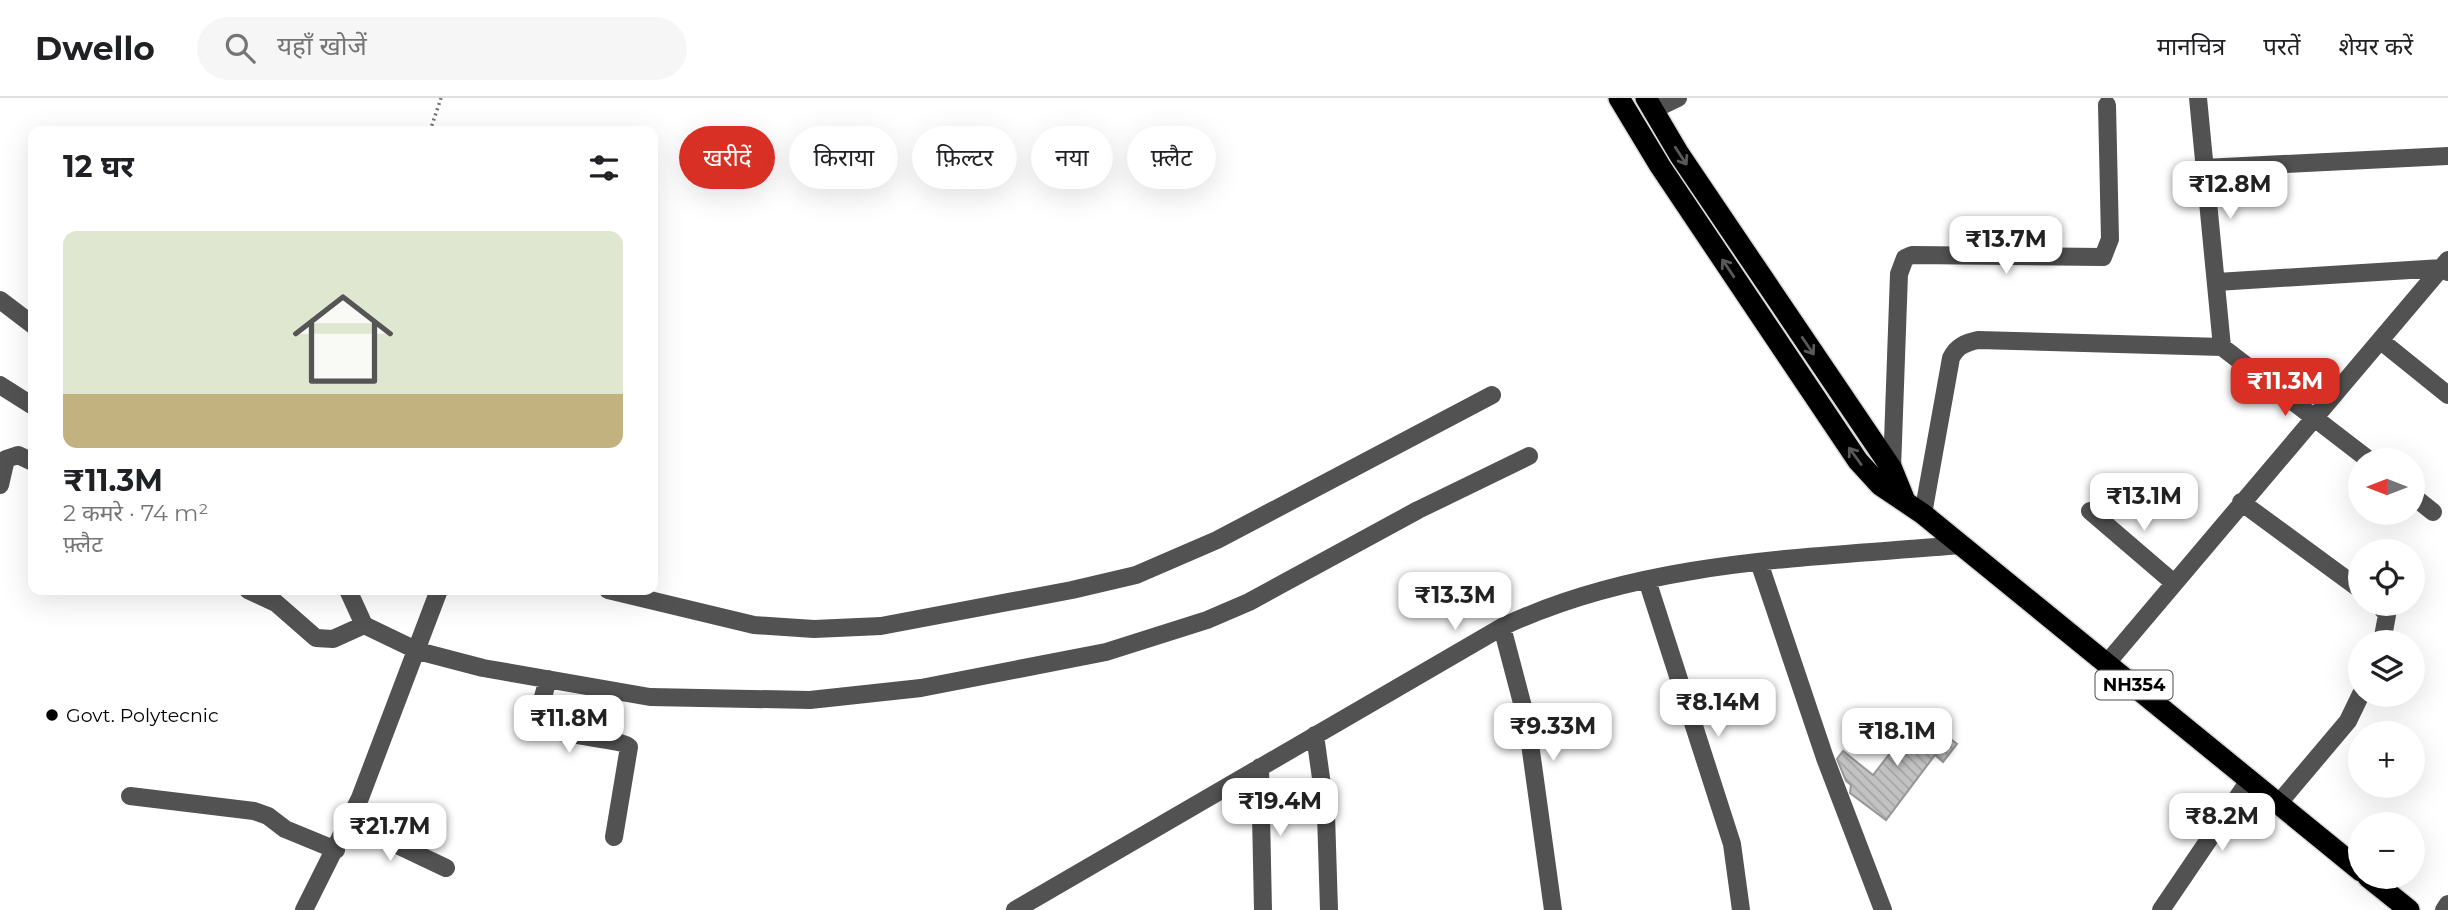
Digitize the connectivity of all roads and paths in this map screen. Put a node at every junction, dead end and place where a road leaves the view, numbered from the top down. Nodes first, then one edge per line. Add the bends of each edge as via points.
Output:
1 (441, 98) edge
2 (1619, 98) edge
3 (1678, 98) edge
4 (2197, 98) edge
5 (1650, 104) edge
6 (2107, 105) dead end
7 (432, 126) edge
8 (2448, 156) edge
9 (2204, 168) junction
10 (2446, 267) edge
11 (2217, 282) junction
12 (0, 300) edge
13 (28, 320) edge
14 (2381, 341) junction
15 (2222, 347) junction
16 (0, 385) edge
17 (1492, 395) dead end
18 (2448, 395) edge
19 (28, 403) edge
20 (2316, 417) junction
21 (2354, 448) edge
22 (1529, 456) dead end
23 (28, 460) edge
24 (1892, 469) junction
25 (0, 485) edge
26 (2241, 502) junction
27 (2426, 506) edge
28 (1914, 508) junction
29 (2090, 511) dead end
30 (2433, 512) dead end
31 (1961, 545) junction
32 (1759, 562) junction
33 (1647, 580) junction
34 (2348, 580) edge
35 (2174, 583) junction
36 (259, 595) edge
37 (353, 595) edge
38 (437, 595) edge
39 (629, 595) edge
40 (364, 625) junction
41 (1502, 627) junction
42 (418, 650) junction
43 (2107, 663) junction
44 (548, 680) junction
45 (2355, 707) edge
46 (1315, 735) junction
47 (1259, 767) junction
48 (2250, 779) junction
49 (130, 796) dead end
50 (2278, 804) junction
51 (349, 822) junction
52 (614, 837) dead end
53 (336, 850) junction
54 (2348, 861) edge
55 (446, 868) dead end
56 (2383, 889) edge
57 (2448, 904) edge
58 (304, 910) edge
59 (1015, 910) edge
60 (1263, 910) edge
61 (1329, 910) edge
62 (1553, 910) edge
63 (1741, 910) edge
64 (1883, 910) edge
65 (2161, 910) edge
66 (2409, 910) edge
67 (2444, 910) edge

1 - 7 path
28 -> 2 highway, NH354 via 1880,485 1858,461
3 - 5 street
4 - 9 street
5 -> 24 highway, NH354
6 - 24 street via 2110,239 2103,257 1905,258 1899,274
8 - 9 street
9 - 11 street
10 - 11 street
10 - 14 street
11 - 15 street
12 - 13 street
14 - 18 street
14 - 20 street
15 - 20 street
15 - 28 street via 1965,343 1951,358
16 - 19 street
17 - 39 street via 1206,545 1136,575 1072,590 881,626 814,629 754,625
20 - 21 street
20 - 26 street
22 - 44 street via 1249,602 1107,652 933,686 810,700 650,697
23 - 25 street via 18,455 6,459
24 - 28 highway, NH354
26 - 34 street
26 - 35 street
27 - 30 street
28 - 31 highway, NH354
29 - 35 street
31 - 32 street
31 - 43 highway, NH354
32 - 33 street
32 - 64 street via 1825,758
33 - 41 street via 1544,607
33 - 63 street via 1732,844
35 - 43 street
36 - 40 street via 276,603 316,638 333,639
37 - 40 street
38 - 42 street
40 - 42 street
41 - 46 street
41 - 62 street via 1527,722
42 - 44 street via 448,661
42 - 51 street
43 - 48 highway, NH354
44 - 52 street via 538,715 541,727 582,738 622,741 629,747
45 - 50 street
46 - 47 street
46 - 61 street via 1326,814
47 - 59 street
47 - 60 street
48 - 50 highway, NH354
48 - 65 street
49 - 53 street via 254,811
50 - 54 highway, NH354
51 - 53 street
51 - 55 street
53 - 58 street
56 - 66 highway
57 - 67 street

